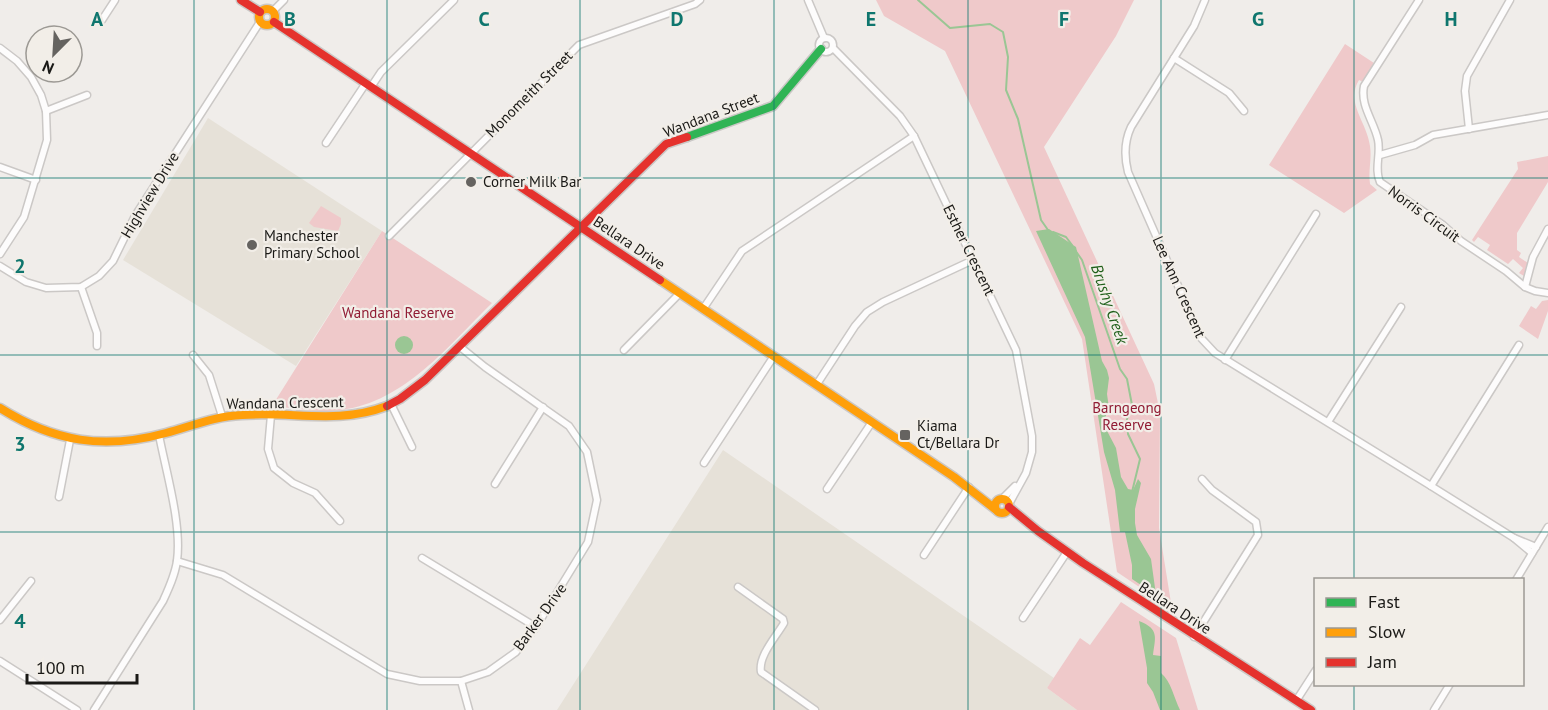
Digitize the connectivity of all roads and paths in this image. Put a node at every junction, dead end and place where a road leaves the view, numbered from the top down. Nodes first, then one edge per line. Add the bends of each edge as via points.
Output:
1 (115, 0) edge
2 (242, 0) edge
3 (284, 0) edge
4 (453, 0) edge
5 (700, 0) edge
6 (808, 0) edge
7 (1205, 0) edge
8 (1419, 0) edge
9 (1510, 0) edge
10 (273, 11) junction
11 (260, 12) junction
12 (102, 20) dead end
13 (260, 22) junction
14 (274, 22) junction
15 (824, 38) junction
16 (0, 48) edge
17 (832, 48) junction
18 (821, 49) junction
19 (1174, 57) junction
20 (369, 85) junction
21 (87, 94) dead end
22 (46, 111) junction
23 (1244, 111) dead end
24 (1548, 115) edge
25 (1472, 129) junction
26 (914, 136) junction
27 (326, 143) dead end
28 (1380, 152) junction
29 (470, 153) junction
30 (0, 167) edge
31 (36, 180) junction
32 (1316, 214) dead end
33 (581, 227) junction
34 (1548, 229) edge
35 (389, 236) dead end
36 (0, 254) edge
37 (973, 260) junction
38 (0, 266) edge
39 (81, 287) junction
40 (1525, 287) junction
41 (680, 293) junction
42 (1548, 293) edge
43 (1401, 307) dead end
44 (704, 309) junction
45 (1519, 345) dead end
46 (97, 346) dead end
47 (459, 346) junction
48 (624, 350) dead end
49 (193, 355) dead end
50 (774, 356) junction
51 (1225, 360) junction
52 (817, 384) junction
53 (391, 404) junction
54 (543, 407) junction
55 (0, 408) edge
56 (271, 415) junction
57 (222, 416) junction
58 (872, 422) junction
59 (1328, 422) junction
60 (159, 435) junction
61 (70, 441) junction
62 (412, 447) dead end
63 (704, 463) dead end
64 (1202, 479) dead end
65 (495, 484) dead end
66 (1431, 486) junction
67 (969, 487) junction
68 (827, 489) dead end
69 (59, 497) dead end
70 (1005, 505) junction
71 (340, 521) dead end
72 (1548, 527) edge
73 (1534, 550) junction
74 (1067, 552) junction
75 (924, 555) dead end
76 (423, 558) dead end
77 (177, 561) junction
78 (1517, 578) edge
79 (31, 580) dead end
80 (738, 587) dead end
81 (1023, 618) dead end
82 (0, 620) edge
83 (536, 627) junction
84 (1194, 637) junction
85 (0, 661) edge
86 (1314, 673) edge
87 (461, 681) junction
88 (1449, 686) edge
89 (1296, 700) junction
90 (77, 710) edge
91 (94, 710) edge
92 (470, 710) edge
93 (815, 710) edge
94 (1311, 710) edge
95 (1434, 710) edge

1 - 12 street
2 - 11 main road
3 - 10 street
4 - 20 street
5 - 29 street, Monomeith Street via 579,45
6 - 15 street
7 - 19 street, Lee Ann Crescent
8 - 28 street, Norris Circuit via 1364,86 1363,99
9 - 25 street via 1467,76 1465,91
10 - 11 main road via 266,8
10 - 14 main road
11 - 13 main road
13 - 14 main road
13 - 39 street, Highview Drive via 135,216 112,261 99,276
14 - 20 main road, Bellara Drive
15 - 17 street via 832,40
15 - 18 street via 819,43
16 - 22 street via 31,77
17 - 18 street via 827,52
17 - 26 street, Esther Crescent via 900,116
18 - 33 main road, Wandana Street via 772,106 666,144
19 - 23 street via 1229,93
19 - 51 street, Lee Ann Crescent via 1131,127 1126,164 1201,339
20 - 27 street
20 - 29 main road, Bellara Drive
21 - 22 street
22 - 31 street via 47,140
24 - 25 street
25 - 28 street via 1433,135 1415,145
26 - 37 street, Esther Crescent
26 - 44 street via 742,251
28 - 40 street, Norris Circuit via 1380,182
29 - 33 main road, Bellara Drive
29 - 35 street, Monomeith Street
30 - 31 street
31 - 36 street via 24,217
32 - 51 street
33 - 41 main road, Bellara Drive
33 - 47 main road, Wandana Crescent
34 - 40 street via 1533,257
37 - 52 street via 867,312
37 - 70 street, Esther Crescent via 1016,350 1033,444 1030,461
38 - 39 street via 26,282 46,288
39 - 46 street via 97,333
40 - 42 street, Norris Circuit
41 - 44 main road, Bellara Drive
41 - 48 street
43 - 59 street
44 - 50 main road, Bellara Drive
45 - 66 street
47 - 53 main road, Wandana Crescent via 424,381
47 - 54 street, Barker Drive
49 - 57 street via 209,375
50 - 52 main road, Bellara Drive
50 - 63 street
51 - 59 street, Lee Ann Crescent
52 - 58 main road, Bellara Drive
53 - 56 main road, Wandana Crescent via 338,418
53 - 62 street
54 - 65 street
54 - 83 street, Barker Drive via 569,426 587,452 597,500 588,542
55 - 61 main road, Wandana Crescent via 42,433
56 - 57 main road, Wandana Crescent
56 - 71 street via 268,449 274,468 292,483 315,493
57 - 60 main road, Wandana Crescent
58 - 67 main road, Bellara Drive
58 - 68 street
59 - 66 street, Lee Ann Crescent
60 - 61 main road, Wandana Crescent via 108,442
60 - 77 street via 176,523
61 - 69 street
64 - 84 street via 1256,522 1258,535
66 - 73 street, Lee Ann Crescent
67 - 70 main road, Bellara Drive
67 - 70 main road, Bellara Drive via 998,513
67 - 75 street
70 - 74 main road, Bellara Drive
72 - 73 street
73 - 78 street
74 - 81 street
74 - 84 main road, Bellara Drive
76 - 83 street
77 - 87 street, Barker Drive via 223,574 387,674 420,681
77 - 91 street via 163,601
79 - 82 street
80 - 93 street via 783,619 763,658 761,672
83 - 87 street, Barker Drive via 516,652 488,672
84 - 89 main road, Bellara Drive
85 - 90 street
86 - 89 street
87 - 92 street
88 - 95 street
89 - 94 main road, Bellara Drive

